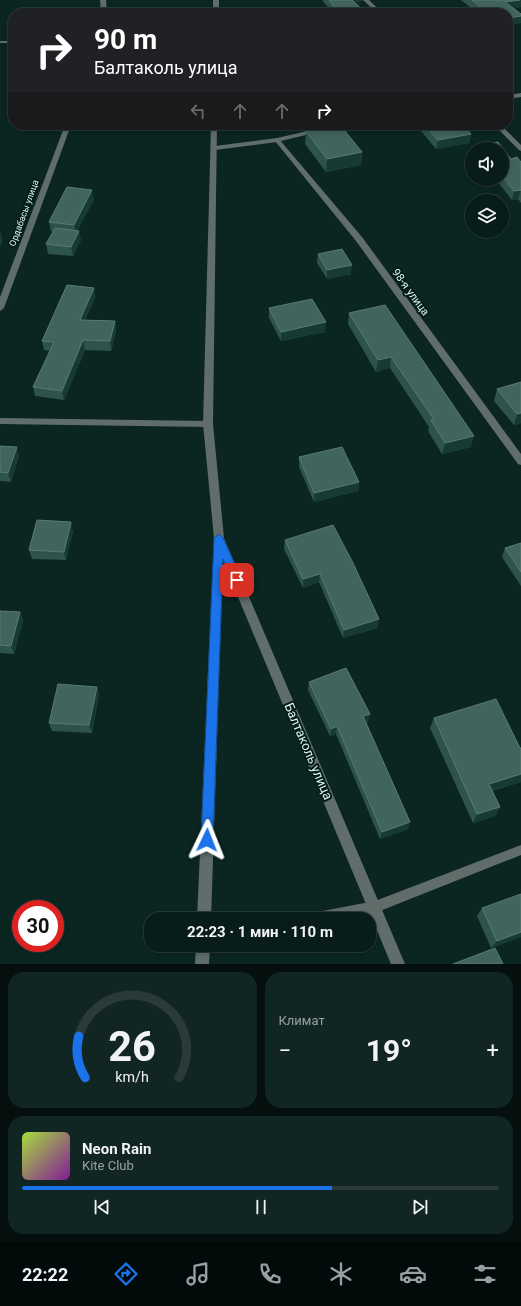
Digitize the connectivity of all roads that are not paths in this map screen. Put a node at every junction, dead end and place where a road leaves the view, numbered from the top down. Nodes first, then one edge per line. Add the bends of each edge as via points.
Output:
1 (366, 0) edge
2 (375, 8) edge
3 (66, 130) edge
4 (214, 130) edge
5 (502, 130) edge
6 (319, 131) edge
7 (278, 140) junction
8 (215, 148) junction
9 (521, 149) edge
10 (0, 308) edge
11 (0, 421) edge
12 (208, 424) junction
13 (521, 462) edge
14 (219, 538) junction
15 (521, 850) edge
16 (375, 907) junction
17 (204, 912) edge
18 (349, 912) edge
19 (203, 952) edge
20 (202, 964) edge
21 (398, 964) edge

1 - 2 street
3 - 10 street, Ордабасы улица
4 - 8 street
5 - 9 street
6 - 7 lane
7 - 8 lane
7 - 13 street, 98-я улица via 359,239
8 - 12 street
11 - 12 lane
12 - 14 street
14 - 16 street, Балтаколь улица
14 - 17 street
15 - 16 lane
16 - 18 lane
16 - 21 street, Балтаколь улица
19 - 20 street

